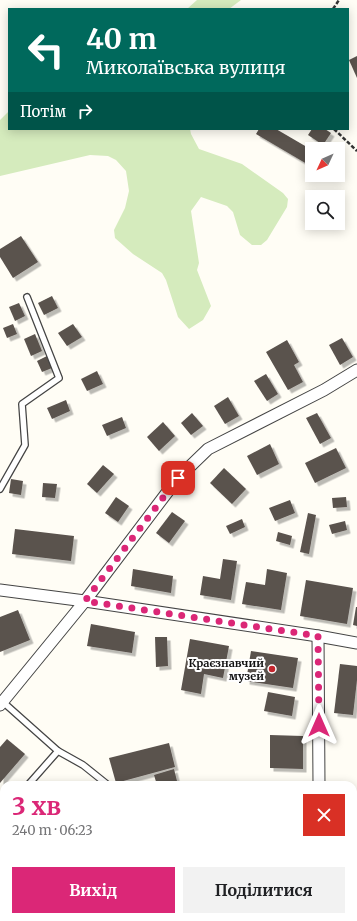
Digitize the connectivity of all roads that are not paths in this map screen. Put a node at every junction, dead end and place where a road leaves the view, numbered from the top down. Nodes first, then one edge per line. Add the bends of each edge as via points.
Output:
1 (27, 297) dead end
2 (357, 370) edge
3 (0, 489) edge
4 (0, 590) edge
5 (85, 601) junction
6 (318, 636) junction
7 (357, 643) edge
8 (1, 704) edge
9 (58, 751) junction
10 (32, 781) edge
11 (103, 781) edge
12 (319, 781) edge

1 - 3 lane via 59,378 22,404 25,445
2 - 5 street via 324,390 208,449 178,478
4 - 5 street
5 - 6 street
5 - 8 street
6 - 7 street
6 - 12 street
8 - 9 lane
9 - 10 lane
9 - 11 lane via 83,765

